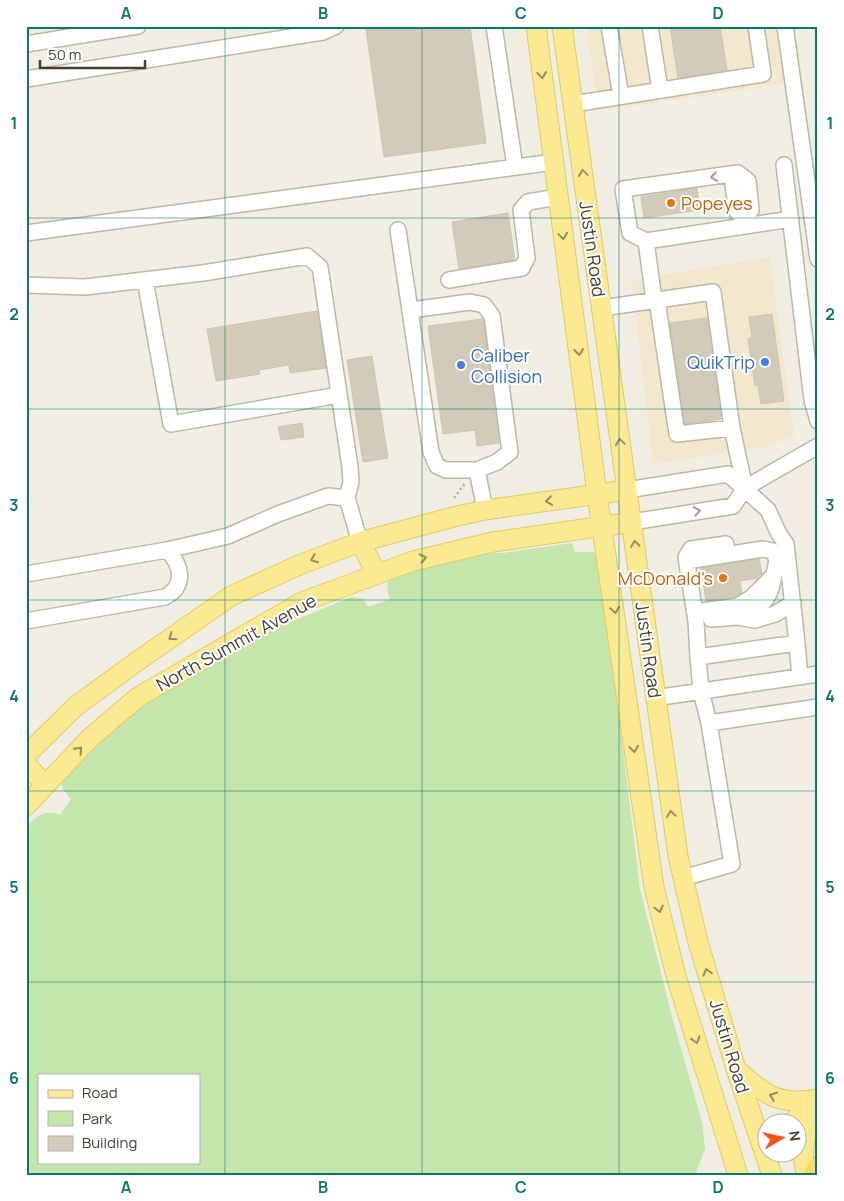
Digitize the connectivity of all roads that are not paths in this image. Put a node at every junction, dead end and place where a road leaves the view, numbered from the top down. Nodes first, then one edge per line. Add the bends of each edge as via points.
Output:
1 (138, 26) edge
2 (336, 26) edge
3 (494, 26) edge
4 (536, 26) edge
5 (562, 26) edge
6 (609, 26) edge
7 (650, 26) edge
8 (756, 26) edge
9 (785, 26) edge
10 (26, 44) edge
11 (26, 79) edge
12 (660, 90) junction
13 (621, 96) junction
14 (573, 104) junction
15 (554, 162) junction
16 (784, 165) dead end
17 (515, 168) junction
18 (558, 197) junction
19 (790, 220) junction
20 (745, 222) junction
21 (398, 230) dead end
22 (26, 233) edge
23 (646, 241) junction
24 (818, 259) edge
25 (145, 280) junction
26 (450, 280) dead end
27 (26, 285) edge
28 (656, 300) junction
29 (602, 308) junction
30 (411, 310) junction
31 (338, 396) junction
32 (818, 421) edge
33 (732, 428) junction
34 (816, 454) edge
35 (477, 470) junction
36 (744, 488) junction
37 (627, 490) junction
38 (597, 494) junction
39 (347, 498) junction
40 (485, 510) junction
41 (632, 522) junction
42 (603, 527) junction
43 (779, 534) junction
44 (360, 542) junction
45 (167, 550) junction
46 (687, 561) junction
47 (26, 574) edge
48 (377, 574) junction
49 (793, 603) junction
50 (695, 616) junction
51 (26, 621) edge
52 (797, 643) junction
53 (698, 657) junction
54 (818, 674) edge
55 (800, 676) junction
56 (701, 691) junction
57 (655, 698) junction
58 (818, 707) edge
59 (709, 723) junction
60 (26, 755) edge
61 (26, 764) edge
62 (45, 785) junction
63 (26, 806) edge
64 (683, 878) junction
65 (736, 1070) junction
66 (818, 1100) edge
67 (802, 1114) edge
68 (756, 1122) edge
69 (756, 1153) edge
70 (818, 1169) edge
71 (735, 1173) edge
72 (807, 1175) edge
73 (817, 1175) edge

1 - 10 street
2 - 11 street via 323,32
3 - 17 street
4 -> 15 main road, Justin Road
5 - 14 main road, Justin Road
6 - 13 street
7 - 12 street
8 - 12 street via 763,74
9 - 24 street
12 - 13 street
13 - 14 street
29 -> 14 main road, Justin Road
15 - 17 street
15 - 18 main road, Justin Road
16 - 19 street
17 - 22 street
18 - 26 street via 528,202 521,210 527,258 522,268
18 -> 38 main road, Justin Road
19 - 20 street
19 - 32 street via 812,400
20 - 23 street
20 -> 23 street via 751,210 748,181 738,173 623,189 630,233
21 - 30 street
23 - 28 street
25 - 27 street via 85,287
25 - 31 street via 306,256 320,267
25 - 31 street via 171,424
28 - 29 street
28 - 33 street via 677,434
28 - 33 street via 713,292
37 -> 29 main road, Justin Road
30 - 35 street via 431,452 437,466 446,470
30 - 35 street via 470,302 484,305 492,316 510,452
31 - 39 street via 350,467
33 - 36 street
34 - 36 street
35 - 40 street
36 - 37 street via 728,474
41 -> 36 street via 733,506
36 - 43 street via 768,510
37 - 38 main road, North Summit Avenue
37 - 41 main road, Justin Road
38 -> 40 main road, North Summit Avenue
38 - 42 main road, Justin Road
39 - 44 street
39 - 45 street via 328,496 228,536
40 - 44 main road, North Summit Avenue
41 - 42 main road, North Summit Avenue
57 -> 41 main road, Justin Road
48 -> 42 main road, North Summit Avenue via 413,561 493,542
42 -> 71 main road, Justin Road via 654,887 676,976
43 - 46 street via 765,540 692,549
43 - 49 street via 786,544
44 - 48 main road
44 -> 60 main road, North Summit Avenue via 299,565 232,596 76,706
45 - 47 street
45 - 51 street via 181,575 177,588 165,597
46 - 50 street
46 - 50 street via 768,549 773,551 777,560 774,575 751,598 738,606
62 -> 48 main road, North Summit Avenue via 90,738 138,696 302,602
49 - 50 street via 775,614 755,620
49 - 52 street
50 - 53 street
52 - 53 street
52 - 55 street
53 - 56 street
54 - 55 street
55 - 56 street
56 - 57 street
56 - 59 street
64 -> 57 main road, Justin Road
58 - 59 street
59 - 64 street via 732,864
61 - 62 main road
62 - 63 main road, North Summit Avenue
65 -> 64 main road, Justin Road via 698,942
66 -> 65 main road via 796,1103 775,1097 761,1091
65 - 68 main road, Justin Road
66 - 67 main road
66 - 72 main road via 804,1138 803,1163
69 - 71 main road
70 - 73 highway

